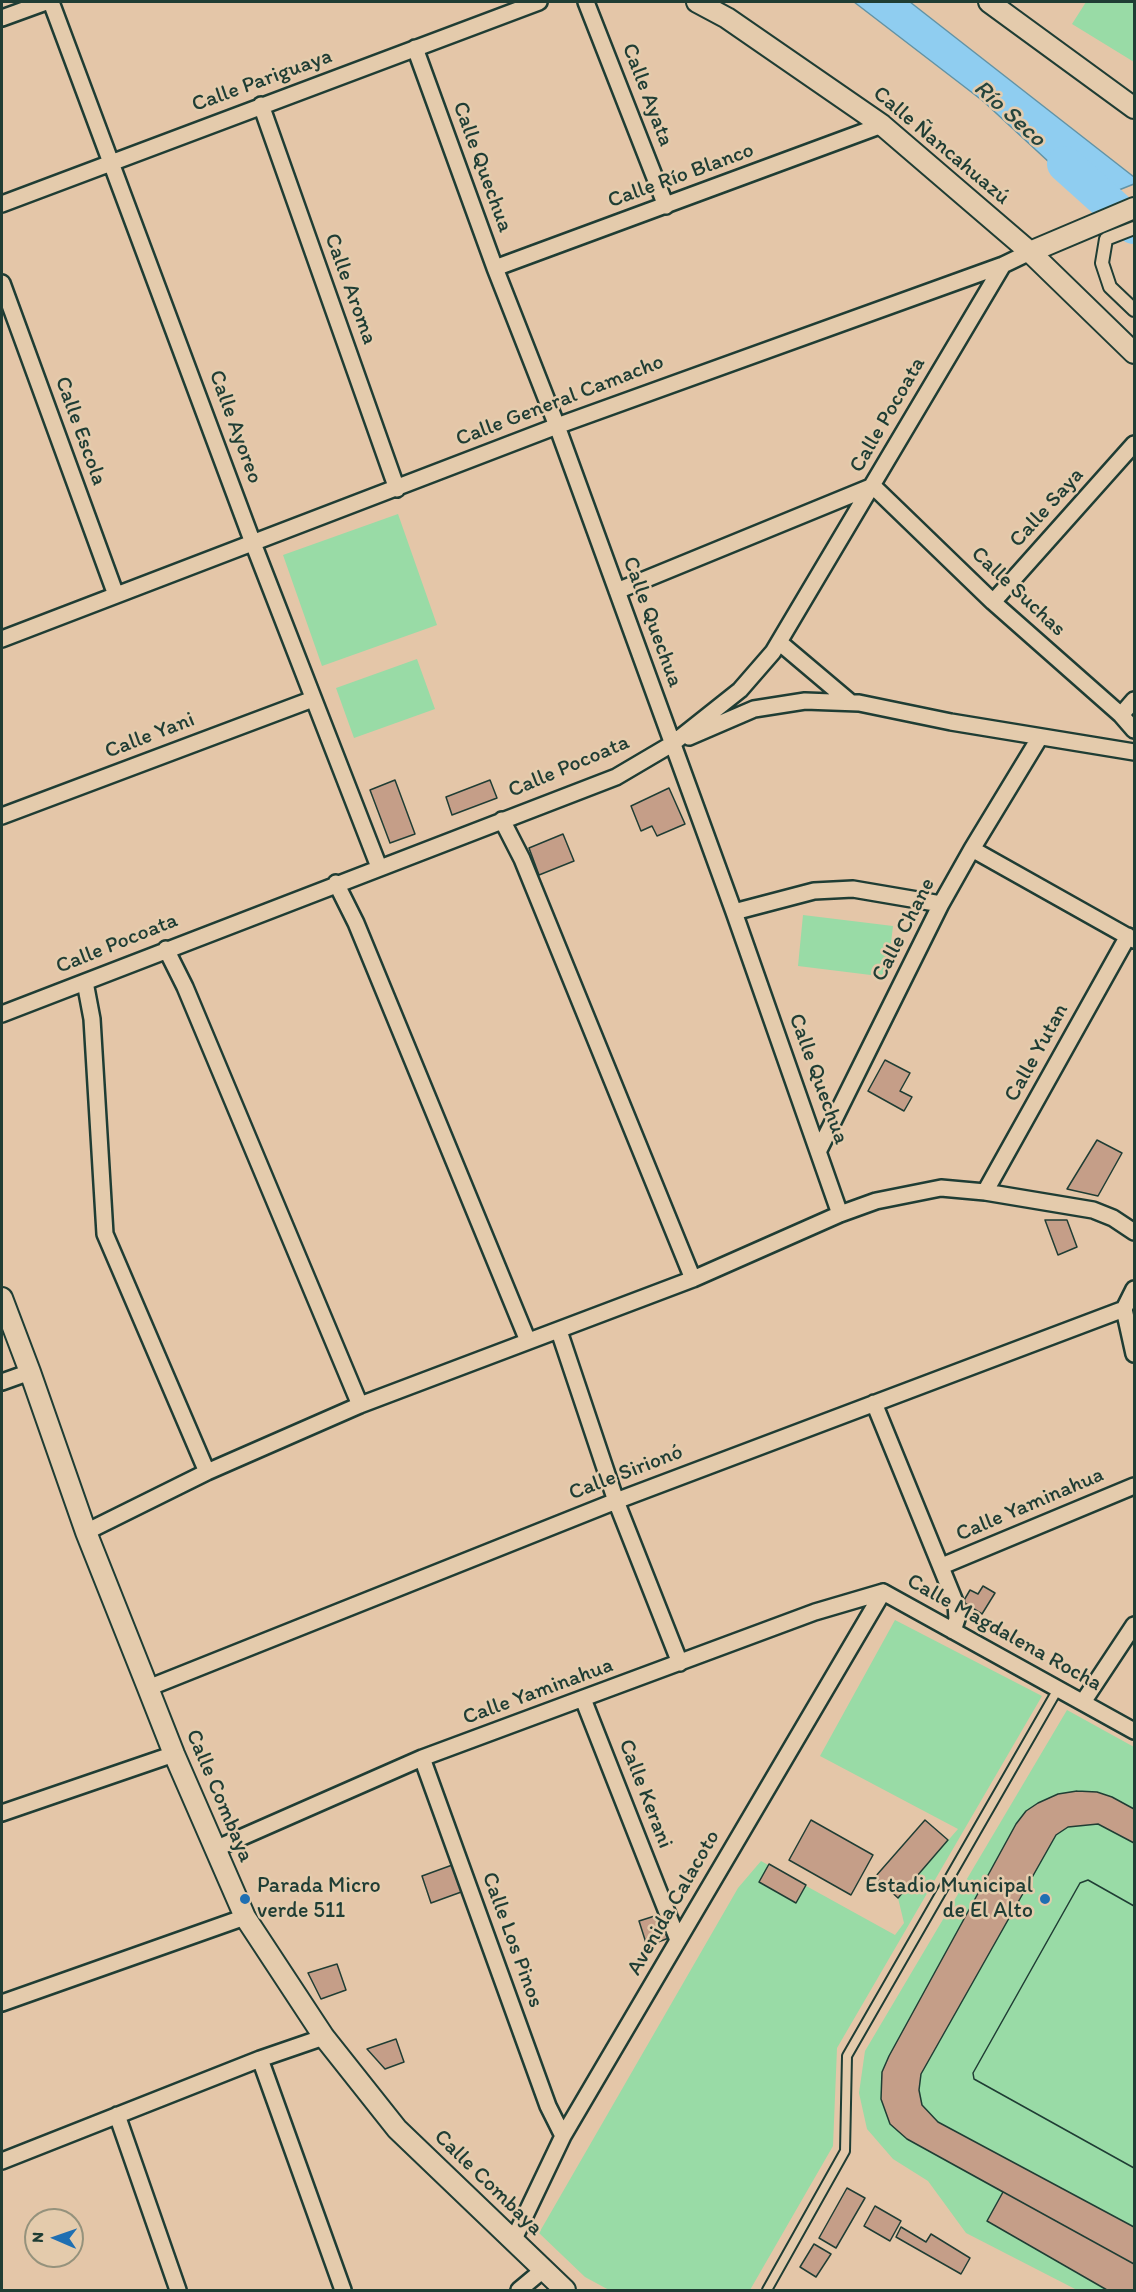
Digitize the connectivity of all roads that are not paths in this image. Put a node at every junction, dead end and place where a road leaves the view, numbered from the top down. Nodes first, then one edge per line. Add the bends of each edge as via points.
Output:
1 (46, 2) edge
2 (51, 2) edge
3 (539, 2) edge
4 (586, 2) edge
5 (697, 2) edge
6 (989, 2) edge
7 (2, 18) edge
8 (415, 48) junction
9 (261, 105) junction
10 (1134, 108) edge
11 (882, 125) junction
12 (112, 161) junction
13 (2, 204) edge
14 (666, 206) junction
15 (1134, 208) edge
16 (1134, 228) edge
17 (1029, 252) junction
18 (1003, 265) junction
19 (495, 268) junction
20 (2, 283) edge
21 (1134, 310) edge
22 (1134, 353) edge
23 (557, 426) junction
24 (1134, 444) edge
25 (873, 486) junction
26 (397, 489) junction
27 (254, 543) junction
28 (617, 591) junction
29 (116, 595) junction
30 (993, 602) junction
31 (2, 639) edge
32 (779, 642) junction
33 (314, 699) junction
34 (1134, 700) edge
35 (850, 702) junction
36 (1121, 715) junction
37 (1134, 730) edge
38 (1040, 737) junction
39 (672, 744) junction
40 (1134, 752) edge
41 (2, 816) edge
42 (502, 820) junction
43 (972, 849) junction
44 (379, 867) junction
45 (336, 883) junction
46 (941, 904) junction
47 (734, 912) junction
48 (1131, 938) edge
49 (166, 949) junction
50 (85, 982) junction
51 (2, 1014) edge
52 (819, 1150) junction
53 (985, 1192) junction
54 (840, 1214) junction
55 (1134, 1232) edge
56 (693, 1279) junction
57 (1134, 1289) edge
58 (2, 1298) edge
59 (1124, 1310) junction
60 (559, 1331) junction
61 (528, 1341) junction
62 (1134, 1354) edge
63 (30, 1372) junction
64 (2, 1382) edge
65 (874, 1403) junction
66 (360, 1405) junction
67 (207, 1472) junction
68 (1134, 1486) edge
69 (616, 1500) junction
70 (86, 1532) junction
71 (942, 1566) junction
72 (883, 1592) junction
73 (1134, 1625) edge
74 (953, 1631) junction
75 (680, 1663) junction
76 (148, 1689) junction
77 (1058, 1689) junction
78 (583, 1699) junction
79 (1083, 1702) junction
80 (1134, 1731) edge
81 (174, 1754) junction
82 (422, 1758) junction
83 (2, 1813) edge
84 (215, 1849) junction
85 (245, 1917) junction
86 (678, 1940) junction
87 (2, 2003) edge
88 (324, 2037) junction
89 (260, 2059) junction
90 (117, 2115) junction
91 (563, 2136) junction
92 (2, 2161) edge
93 (513, 2241) junction
94 (554, 2284) edge
95 (178, 2290) edge
96 (343, 2290) edge
97 (519, 2290) edge
98 (767, 2290) edge

1 - 7 street
2 - 12 street, Calle Ayoreo
3 - 8 street, Calle Pariguaya
4 - 14 street, Calle Ayata
5 - 11 street, Calle Ñancahuazú via 727,18
6 - 10 street
8 - 9 street, Calle Pariguaya
8 - 19 street, Calle Quechua
9 - 12 street, Calle Pariguaya
9 - 26 street, Calle Aroma
11 - 14 street, Calle Río Blanco
11 - 17 street, Calle Ñancahuazú
12 - 13 street, Calle Pariguaya
12 - 27 street, Calle Ayoreo
14 - 19 street, Calle Río Blanco
15 - 17 street, Calle General Camacho
16 - 21 street via 1106,239 1102,263 1110,287
17 - 18 street, Calle General Camacho
17 - 22 street, Calle Ñancahuazú
18 - 23 street, Calle General Camacho
18 - 25 street, Calle Pocoata
19 - 23 street, Calle Quechua
20 - 29 street, Calle Escola
23 - 26 street, Calle General Camacho
23 - 28 street, Calle Quechua
24 - 30 street, Calle Saya
25 - 28 street
25 - 30 street, Calle Suchas
25 - 32 street, Calle Pocoata
26 - 27 street, Calle General Camacho
27 - 29 street, Calle General Camacho
27 - 33 street, Calle Ayoreo
28 - 39 street, Calle Quechua
29 - 31 street, Calle General Camacho
30 - 36 street, Calle Suchas
32 - 35 street
32 - 39 street, Calle Pocoata via 740,690
33 - 41 street, Calle Yani
33 - 44 street, Calle Ayoreo
34 - 36 street
35 - 38 street
35 - 39 street via 805,701 754,709
36 - 37 street, Calle Suchas
38 - 40 street
38 - 43 street, Calle Chane
39 - 42 street, Calle Pocoata via 616,777
39 - 47 street, Calle Quechua
42 - 44 street, Calle Pocoata
42 - 56 street via 522,859
43 - 46 street, Calle Chane
43 - 48 street
44 - 45 street, Calle Pocoata
45 - 49 street, Calle Pocoata
45 - 61 street
46 - 47 street via 853,889 814,891
46 - 52 street, Calle Chane
47 - 52 street, Calle Quechua
48 - 53 street, Calle Yutan
49 - 50 street, Calle Pocoata
49 - 66 street
50 - 51 street, Calle Pocoata
50 - 67 street via 92,1018 105,1234
52 - 54 street, Calle Quechua
53 - 54 street via 941,1188 876,1201
53 - 55 street via 1093,1210
54 - 56 street
56 - 60 street
57 - 59 street
58 - 63 street, Calle Combaya
59 - 62 street
59 - 65 street, Calle Sirionó
60 - 61 street
60 - 69 street
61 - 66 street
63 - 64 street
63 - 70 street, Calle Combaya
65 - 69 street, Calle Sirionó
65 - 71 street
66 - 67 street
67 - 70 street
68 - 71 street, Calle Yaminahua
69 - 75 street
69 - 76 street, Calle Sirionó
70 - 76 street, Calle Combaya
71 - 74 street via 956,1604
72 - 74 street, Calle Magdalena Rocha
72 - 75 street, Calle Yaminahua via 815,1612
72 - 86 street, Avenida Calacoto
73 - 79 street
74 - 77 street, Calle Magdalena Rocha
75 - 78 street, Calle Yaminahua
76 - 81 street, Calle Combaya
77 - 79 street, Calle Magdalena Rocha
77 - 98 lane via 847,2056 845,2151
78 - 82 street, Calle Yaminahua
78 - 86 street, Calle Kerani
79 - 80 street, Calle Magdalena Rocha
81 - 83 street
81 - 84 street, Calle Combaya
82 - 84 street, Calle Yaminahua
82 - 91 street, Calle Los Pinos via 548,2106
84 - 85 street, Calle Combaya
85 - 87 street
85 - 88 street, Calle Combaya
86 - 91 street, Avenida Calacoto
88 - 89 street
88 - 93 street, Calle Combaya via 397,2129
89 - 90 street
89 - 96 street
90 - 92 street
90 - 95 street
91 - 93 street, Avenida Calacoto
93 - 94 street, Calle Combaya
94 - 97 street

